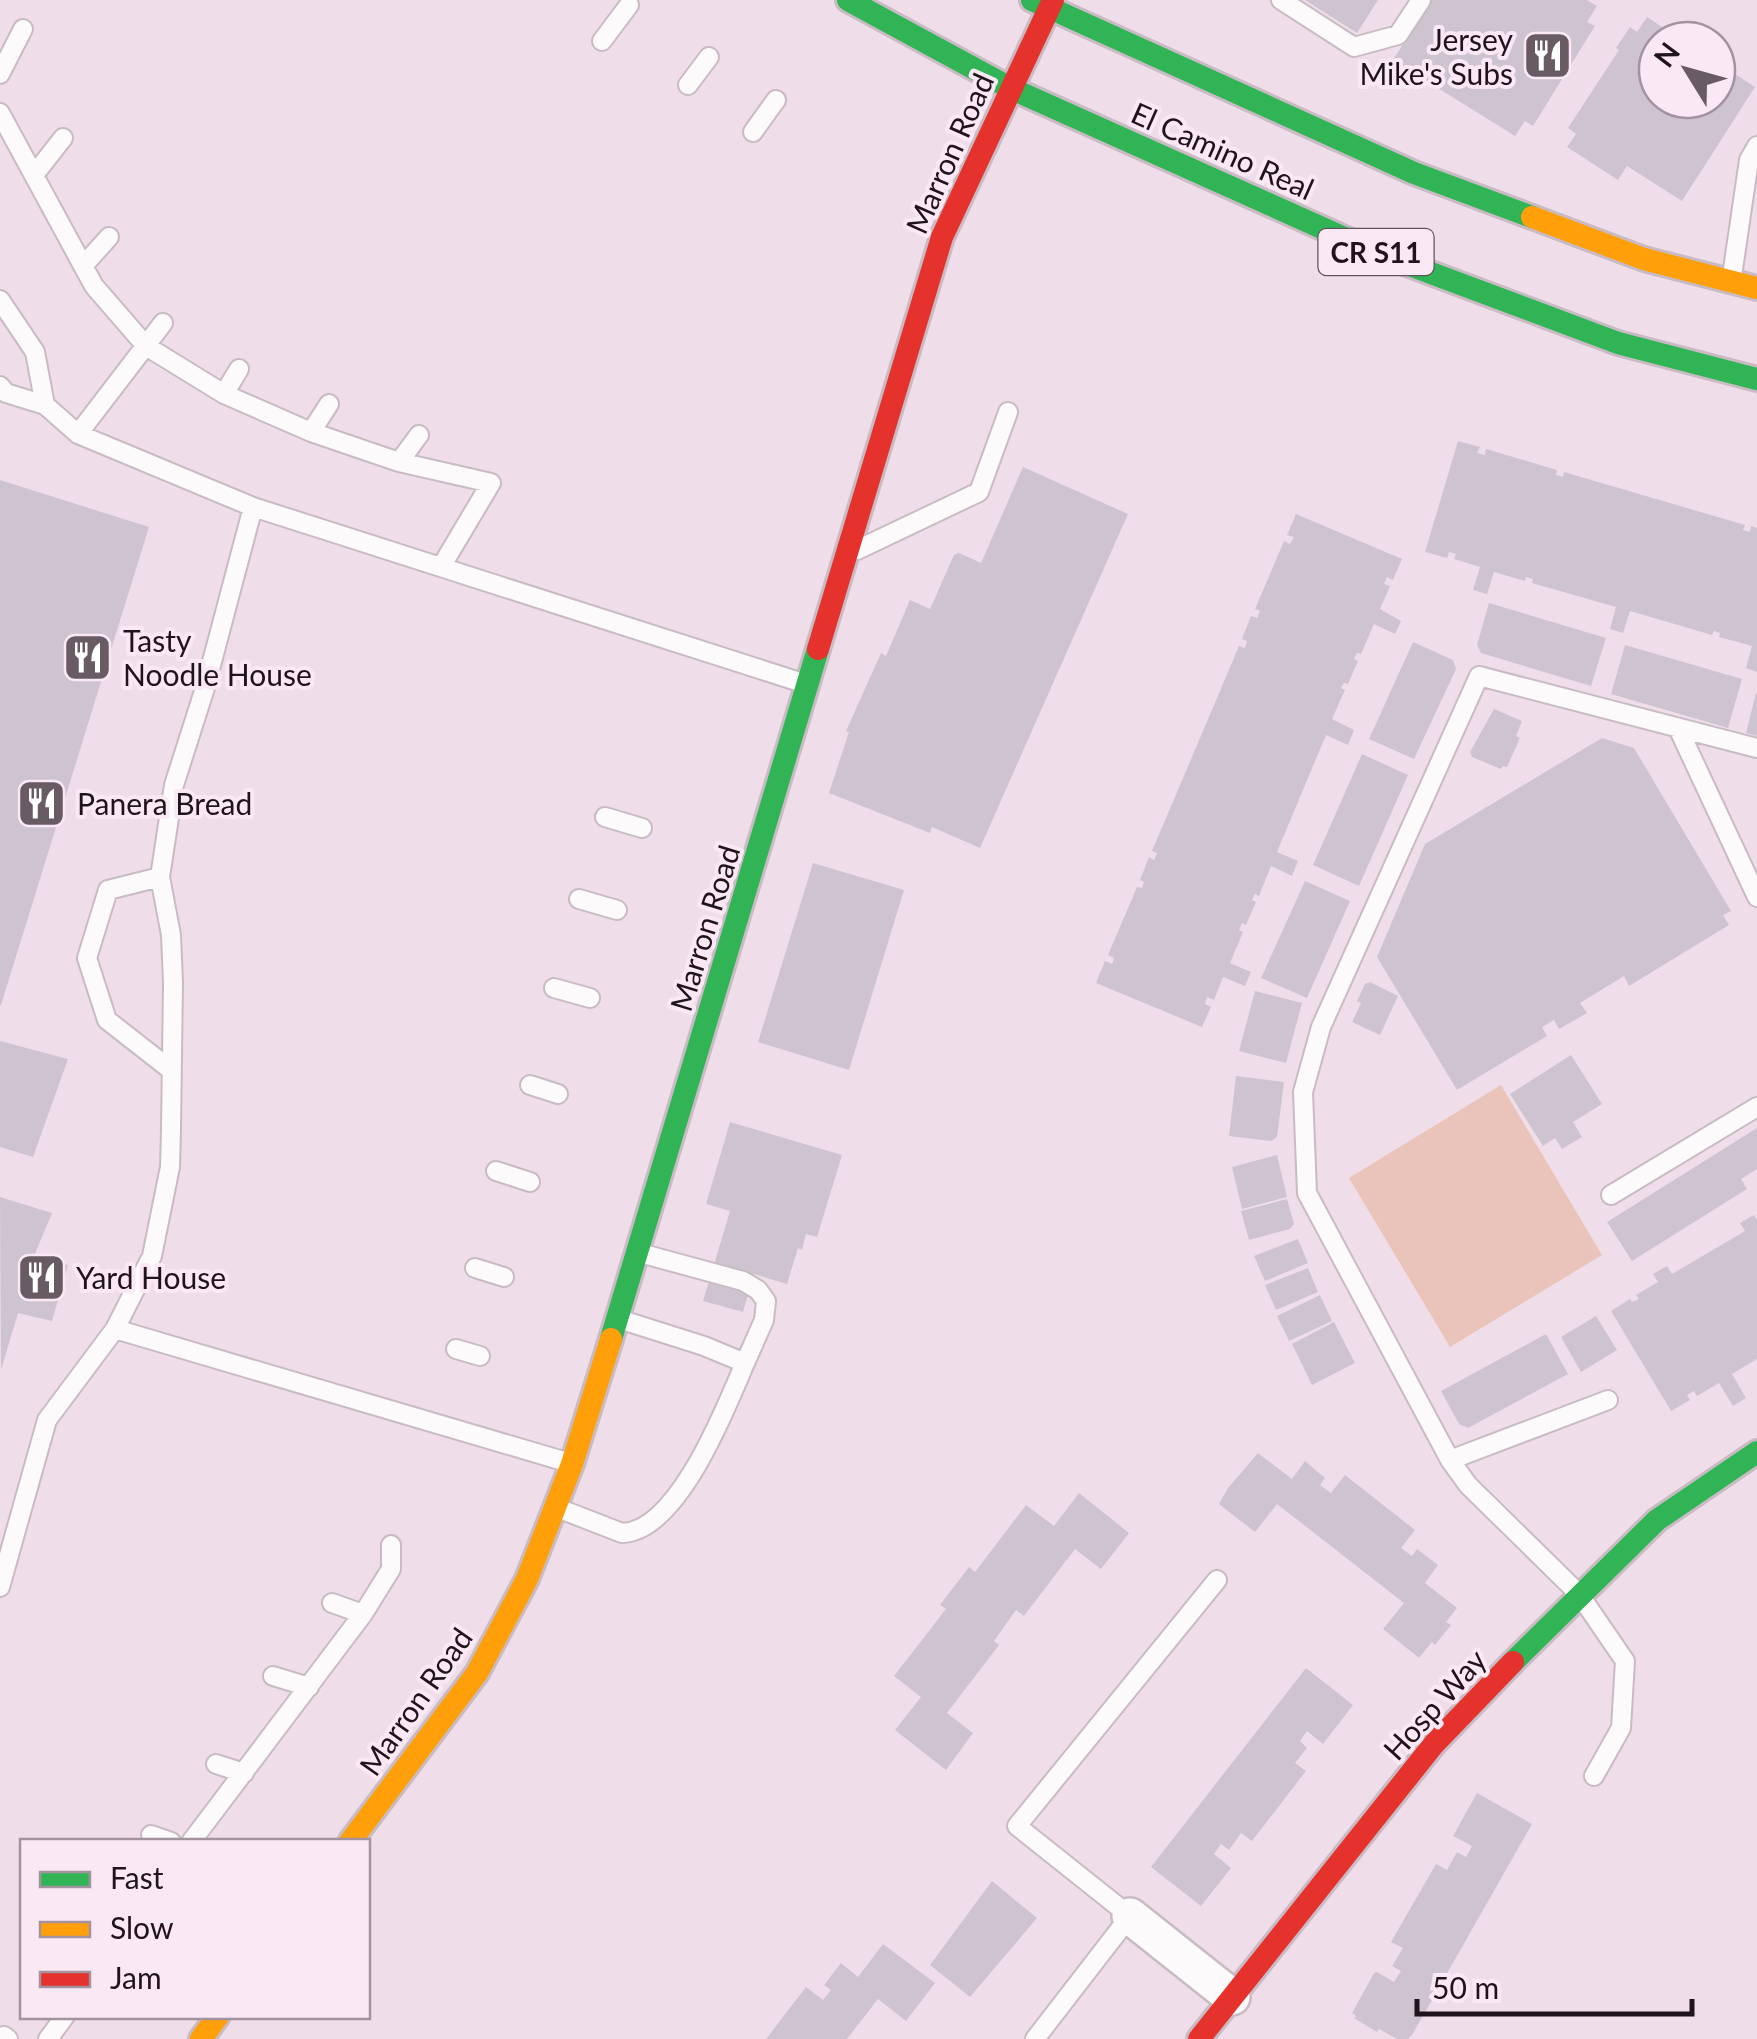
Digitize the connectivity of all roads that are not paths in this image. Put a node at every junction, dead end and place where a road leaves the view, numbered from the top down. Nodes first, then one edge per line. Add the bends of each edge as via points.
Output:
1 (848, 0) edge
2 (1280, 0) edge
3 (1420, 0) edge
4 (1045, 3) edge
5 (630, 5) dead end
6 (24, 29) dead end
7 (602, 41) dead end
8 (710, 57) dead end
9 (0, 74) edge
10 (688, 85) dead end
11 (1010, 88) junction
12 (776, 100) dead end
13 (0, 113) edge
14 (753, 132) dead end
15 (63, 138) dead end
16 (1757, 146) edge
17 (34, 175) junction
18 (108, 237) dead end
19 (83, 266) junction
20 (1732, 282) junction
21 (1757, 288) edge
22 (0, 300) edge
23 (162, 323) dead end
24 (146, 346) junction
25 (239, 369) dead end
26 (1757, 378) edge
27 (0, 386) edge
28 (224, 394) junction
29 (329, 404) dead end
30 (46, 405) junction
31 (1008, 412) dead end
32 (311, 432) junction
33 (78, 434) junction
34 (419, 434) dead end
35 (400, 462) junction
36 (253, 508) junction
37 (848, 554) junction
38 (440, 566) junction
39 (809, 685) junction
40 (1678, 728) junction
41 (1757, 748) edge
42 (605, 817) dead end
43 (642, 828) dead end
44 (160, 877) junction
45 (1757, 896) edge
46 (579, 899) dead end
47 (616, 910) dead end
48 (554, 988) dead end
49 (590, 998) dead end
50 (171, 1070) junction
51 (530, 1085) dead end
52 (558, 1094) dead end
53 (1757, 1107) edge
54 (496, 1172) dead end
55 (530, 1182) dead end
56 (1612, 1195) dead end
57 (638, 1252) junction
58 (475, 1268) dead end
59 (504, 1276) dead end
60 (618, 1319) junction
61 (115, 1329) junction
62 (456, 1349) dead end
63 (480, 1356) dead end
64 (745, 1364) junction
65 (1608, 1400) dead end
66 (1757, 1452) edge
67 (1450, 1460) junction
68 (572, 1464) junction
69 (555, 1507) junction
70 (391, 1544) dead end
71 (1217, 1580) dead end
72 (0, 1587) edge
73 (1579, 1594) junction
74 (332, 1603) dead end
75 (363, 1614) junction
76 (273, 1676) dead end
77 (310, 1687) junction
78 (216, 1764) dead end
79 (244, 1774) junction
80 (1594, 1776) dead end
81 (151, 1835) dead end
82 (163, 1839) edge
83 (193, 1839) edge
84 (352, 1839) edge
85 (1130, 1916) junction
86 (1232, 1997) junction
87 (1035, 2039) edge
88 (1198, 2039) edge

1 - 11 main road, El Camino Real / CR S11
2 - 3 lane via 1354,47 1398,35
4 - 11 main road, Marron Road
4 - 20 main road, El Camino Real via 1414,173 1644,259
5 - 7 lane
6 - 9 lane
8 - 10 lane
11 - 26 main road, El Camino Real / CR S11 via 1380,254 1618,343
11 - 37 main road, Marron Road via 942,237
12 - 14 lane
13 - 17 lane
15 - 17 lane
16 - 20 lane via 1749,160
17 - 19 lane
18 - 19 lane
19 - 24 lane
20 - 21 main road, El Camino Real
22 - 30 lane via 35,352
23 - 24 lane
24 - 28 lane
24 - 33 lane
25 - 28 lane
27 - 30 lane
28 - 32 lane
29 - 32 lane
30 - 33 lane
31 - 37 lane via 979,492
32 - 35 lane
33 - 36 lane
34 - 35 lane
35 - 38 lane via 491,483
36 - 38 lane
36 - 44 lane via 174,785
37 - 39 main road, Marron Road
38 - 39 lane
39 - 57 main road, Marron Road
40 - 41 lane
40 - 45 lane
40 - 67 lane via 1479,676 1322,1028 1303,1092 1308,1193
42 - 43 lane
44 - 50 lane via 172,951
44 - 50 lane via 108,890 87,958 108,1020
46 - 47 lane
48 - 49 lane
50 - 61 lane via 170,1167 152,1256
51 - 52 lane
53 - 56 lane
54 - 55 lane
57 - 60 main road, Marron Road
57 - 64 lane via 758,1290 766,1302 764,1320
58 - 59 lane
60 - 64 lane
60 - 68 main road, Marron Road
61 - 68 lane
61 - 72 lane via 47,1420
62 - 63 lane
64 - 69 lane via 705,1455 647,1522 622,1532
65 - 67 lane
66 - 73 main road, Hosp Way via 1657,1520
67 - 73 lane
68 - 69 main road, Marron Road
69 - 84 main road, Marron Road via 527,1579 477,1674
70 - 75 lane via 391,1569
71 - 85 lane via 1017,1826
73 - 80 lane via 1625,1661 1621,1728
73 - 86 main road, Hosp Way via 1434,1744
74 - 75 lane
75 - 77 lane
76 - 77 lane
77 - 79 lane
78 - 79 lane
79 - 83 lane
81 - 82 lane
85 - 86 street
85 - 87 lane
86 - 88 main road, Hosp Way

